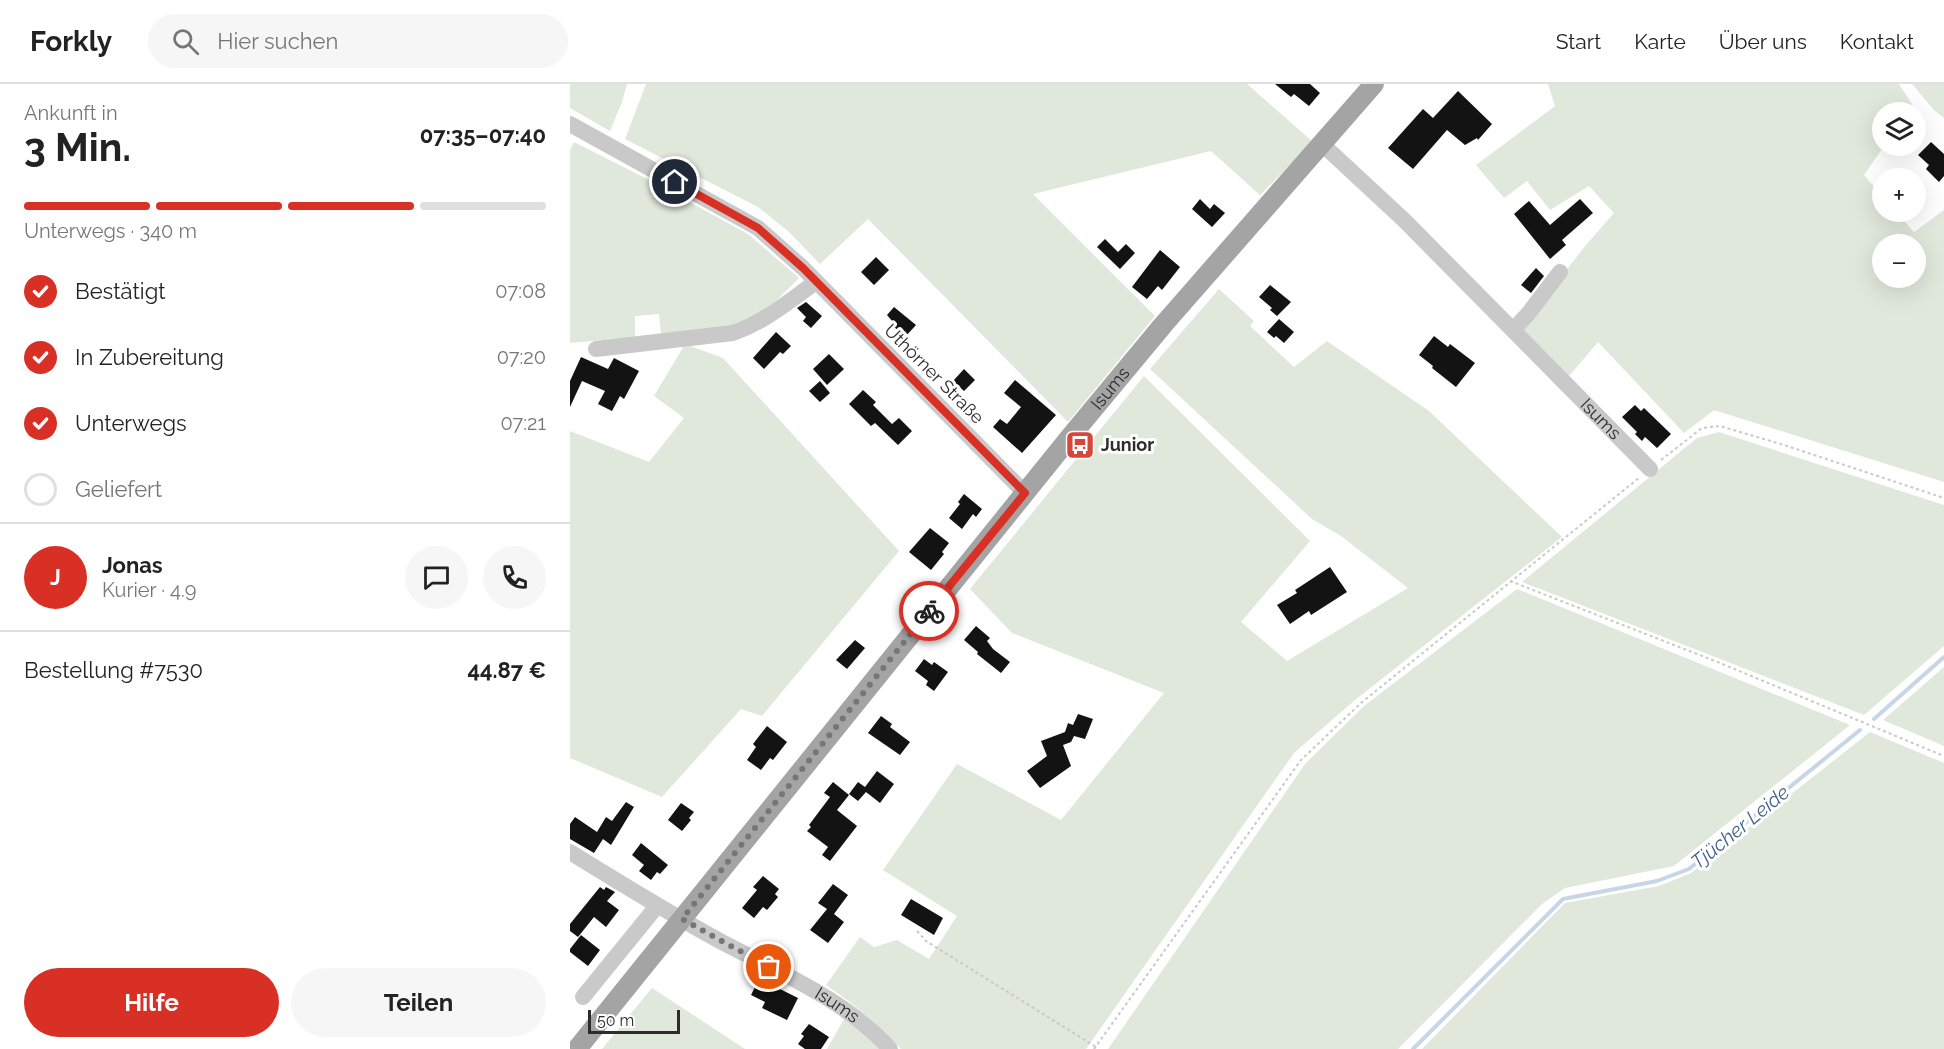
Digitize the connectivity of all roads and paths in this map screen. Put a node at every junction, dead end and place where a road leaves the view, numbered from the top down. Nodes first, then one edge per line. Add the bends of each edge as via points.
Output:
1 (1374, 84) edge
2 (570, 124) edge
3 (1322, 143) junction
4 (1560, 272) dead end
5 (816, 282) junction
6 (1513, 330) junction
7 (596, 349) dead end
8 (1650, 469) junction
9 (1025, 493) junction
10 (1944, 498) edge
11 (1510, 581) junction
12 (1944, 756) edge
13 (570, 852) edge
14 (657, 906) junction
15 (682, 919) junction
16 (916, 931) dead end
17 (583, 997) dead end
18 (1095, 1048) edge
19 (577, 1049) edge
20 (890, 1049) edge

1 - 3 main road, Isums
2 - 5 street, Uthörner Straße via 758,228
3 - 6 street, Isums
3 - 9 main road, Isums via 1163,325
4 - 6 street
5 - 7 street via 753,326 733,333
5 - 9 street, Uthörner Straße
6 - 8 street, Isums
8 - 10 path via 1702,428 1720,426
8 - 11 path
9 - 15 main road, Isums
11 - 12 path
11 - 18 path via 1361,703 1301,760
13 - 14 street, Isums
14 - 15 street, Isums
14 - 17 street
15 - 19 main road, Isums
15 - 20 street, Isums via 836,1002
16 - 18 path

